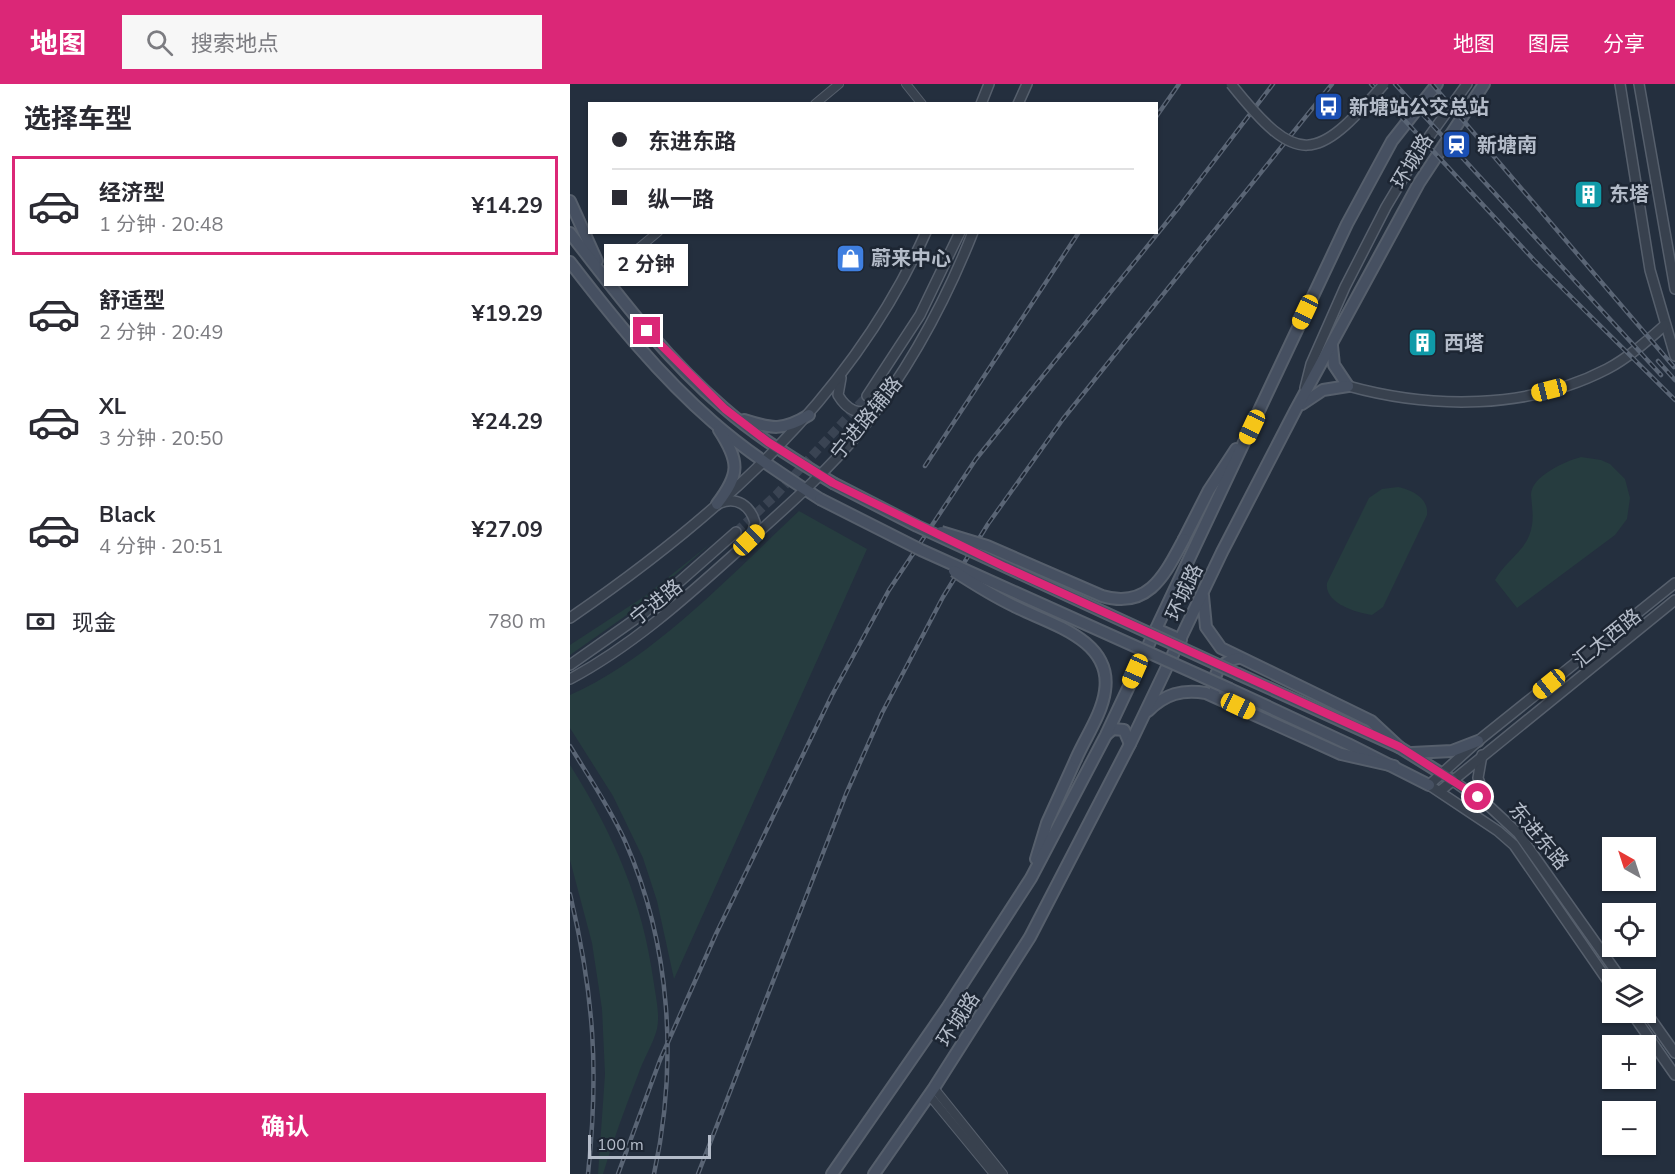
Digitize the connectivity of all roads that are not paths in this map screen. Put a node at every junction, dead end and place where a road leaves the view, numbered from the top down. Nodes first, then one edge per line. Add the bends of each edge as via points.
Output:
1 (839, 84) edge
2 (906, 84) edge
3 (989, 84) edge
4 (1027, 84) edge
5 (1231, 84) edge
6 (1384, 84) edge
7 (1437, 84) edge
8 (1467, 84) edge
9 (1484, 84) edge
10 (1620, 84) edge
11 (1639, 84) edge
12 (817, 102) edge
13 (920, 102) edge
14 (982, 102) edge
15 (1019, 102) edge
16 (570, 201) edge
17 (570, 233) edge
18 (656, 234) edge
19 (925, 234) edge
20 (959, 234) edge
21 (972, 234) edge
22 (570, 262) edge
23 (604, 277) junction
24 (1675, 289) edge
25 (1665, 325) junction
26 (1332, 345) junction
27 (1675, 356) edge
28 (841, 375) junction
29 (1348, 386) junction
30 (867, 396) tunnel mouth
31 (1302, 399) junction
32 (880, 404) junction
33 (725, 409) junction
34 (1295, 411) junction
35 (809, 415) junction
36 (714, 423) junction
37 (1252, 427) junction
38 (777, 447) junction
39 (763, 461) junction
40 (819, 474) junction
41 (803, 488) junction
42 (717, 504) junction
43 (917, 526) junction
44 (736, 532) tunnel mouth
45 (749, 540) junction
46 (921, 550) junction
47 (1675, 584) edge
48 (1203, 595) junction
49 (1675, 600) edge
50 (570, 618) edge
51 (1156, 629) junction
52 (1181, 640) junction
53 (1238, 658) junction
54 (570, 665) edge
55 (570, 678) edge
56 (1219, 698) junction
57 (1143, 715) junction
58 (1106, 735) junction
59 (1478, 741) junction
60 (1130, 744) junction
61 (1400, 747) junction
62 (1410, 753) junction
63 (1483, 754) junction
64 (1394, 766) junction
65 (1442, 773) junction
66 (1452, 780) junction
67 (1429, 785) junction
68 (1440, 791) junction
69 (1490, 807) junction
70 (1030, 878) junction
71 (1615, 969) edge
72 (1602, 973) edge
73 (1639, 1023) edge
74 (1654, 1023) edge
75 (1675, 1053) edge
76 (1675, 1075) edge
77 (931, 1092) junction
78 (832, 1174) edge
79 (874, 1174) edge
80 (994, 1174) edge
81 (1003, 1174) edge

1 - 12 street
2 - 13 street
3 - 14 street
4 - 15 street
5 - 6 street, bridge via 1269,128 1300,145 1318,143 1341,130
7 - 37 main road, 环城路 via 1392,141
8 - 31 street via 1404,175 1346,287 1311,364
9 - 26 main road, 环城路 via 1419,183
10 - 25 street via 1650,270
11 - 24 street
16 - 23 main road
17 - 23 main road
18 - 23 street
19 - 28 street via 895,298
20 - 30 street via 920,315
21 - 32 street, 宁进路辅路 via 935,318
22 - 36 main road via 640,350
23 - 33 main road via 665,351
25 - 27 street
25 - 29 street via 1607,369 1530,394 1448,402 1408,399
26 - 29 main road via 1334,365
26 - 31 main road, 环城路
28 - 32 street via 838,395 849,409 870,410
28 - 35 street
29 - 34 main road via 1316,394
31 - 34 main road, 环城路
32 - 40 street, 宁进路辅路
33 - 35 main road via 744,420 775,428 791,426
33 - 38 main road
34 - 48 main road, 环城路
35 - 38 street
36 - 39 main road
36 - 42 main road via 730,447 736,470
37 - 43 main road, bridge via 1219,472 1156,584 1139,596 1120,600 1097,594 975,542
37 - 51 main road, 环城路
38 - 39 street
38 - 40 main road
39 - 41 main road
39 - 42 street
40 - 41 street, 宁进路辅路
40 - 43 main road, bridge
41 - 45 street, 宁进路辅路
41 - 46 main road, bridge
42 - 45 street via 733,500 748,507 755,522
42 - 50 street via 633,574
43 - 61 main road, bridge
44 - 54 street, 宁进路 via 644,614
45 - 55 street, 宁进路辅路 via 633,639
46 - 64 main road, bridge
46 - 70 main road, bridge via 992,594 1079,637 1104,668 1106,690 1047,823
47 - 59 street, 汇太西路
48 - 52 main road, 环城路
48 - 53 main road via 1209,635
49 - 63 street, 汇太西路
51 - 52 main road
51 - 58 main road, 环城路
52 - 57 main road, 环城路
53 - 56 main road via 1224,663 1216,675 1214,684
53 - 61 main road via 1371,721
56 - 57 main road via 1181,691 1160,699
56 - 64 main road via 1341,754
57 - 60 main road, 环城路
58 - 60 main road via 1119,728 1128,735
58 - 70 main road, 环城路
59 - 62 main road via 1452,751
59 - 65 street, 汇太西路
60 - 77 main road, 环城路 via 1030,937
61 - 62 main road, 东进东路
62 - 65 main road, 东进东路
63 - 66 street, 汇太西路
63 - 69 street via 1478,778
64 - 67 main road, 东进东路
65 - 66 main road, 东进东路
65 - 67 street, 汇太西路
66 - 68 street, 汇太西路
66 - 69 street, 东进东路
67 - 68 street, 东进东路
68 - 72 street, 东进东路 via 1514,845
69 - 71 street, 东进东路 via 1518,833 1545,867
70 - 78 main road via 947,1008
73 - 76 street
74 - 75 street
77 - 79 main road, 环城路
77 - 80 street
77 - 81 street

